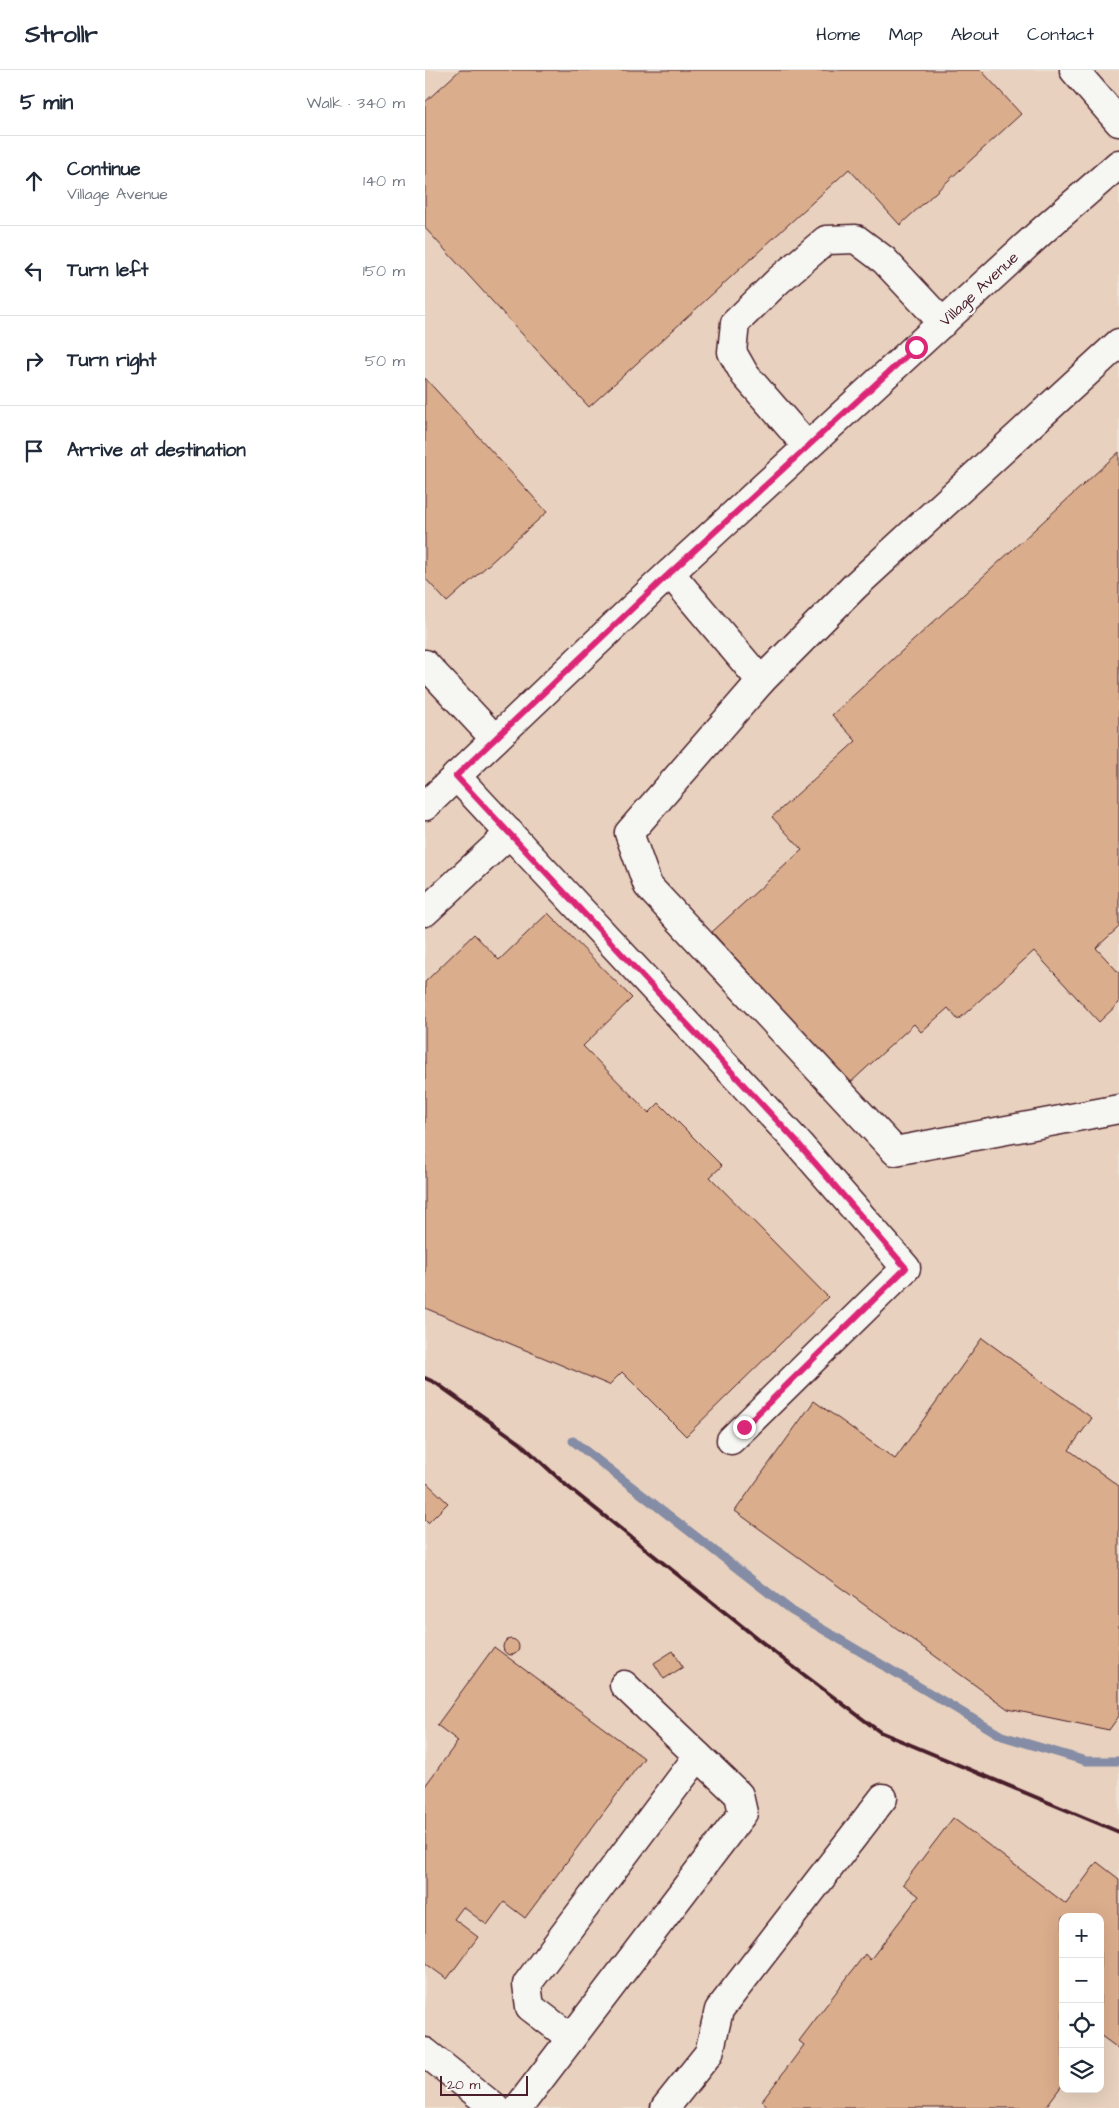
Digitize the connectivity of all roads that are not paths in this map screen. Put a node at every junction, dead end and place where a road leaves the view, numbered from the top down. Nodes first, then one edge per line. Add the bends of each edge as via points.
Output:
1 (1074, 70) edge
2 (1119, 122) edge
3 (1119, 164) edge
4 (943, 323) junction
5 (1119, 343) edge
6 (807, 446) junction
7 (670, 573) junction
8 (425, 664) edge
9 (761, 681) junction
10 (495, 739) junction
11 (456, 776) junction
12 (425, 806) edge
13 (510, 833) junction
14 (425, 912) edge
15 (1119, 1109) edge
16 (731, 1440) dead end
17 (624, 1685) dead end
18 (698, 1756) junction
19 (883, 1798) dead end
20 (571, 2038) junction
21 (425, 2052) edge
22 (495, 2108) edge
23 (518, 2108) edge
24 (665, 2108) edge

1 - 2 street
3 - 4 street, Village Avenue
4 - 6 street, Village Avenue
4 - 6 street via 884,260 856,239 827,240 779,280 735,323 732,352 745,375
5 - 9 street via 855,586
6 - 7 street, Village Avenue
7 - 9 street
7 - 10 street, Village Avenue
8 - 10 street
9 - 15 street via 629,833 647,886 895,1151
10 - 11 street, Village Avenue
11 - 12 street, Village Avenue
11 - 13 street
13 - 14 street
13 - 16 street via 796,1141 906,1268
17 - 18 street
18 - 20 street via 739,1795 743,1813
18 - 20 street via 527,1984 530,2007
19 - 24 street via 719,2010 709,2053
20 - 23 street
21 - 22 street

